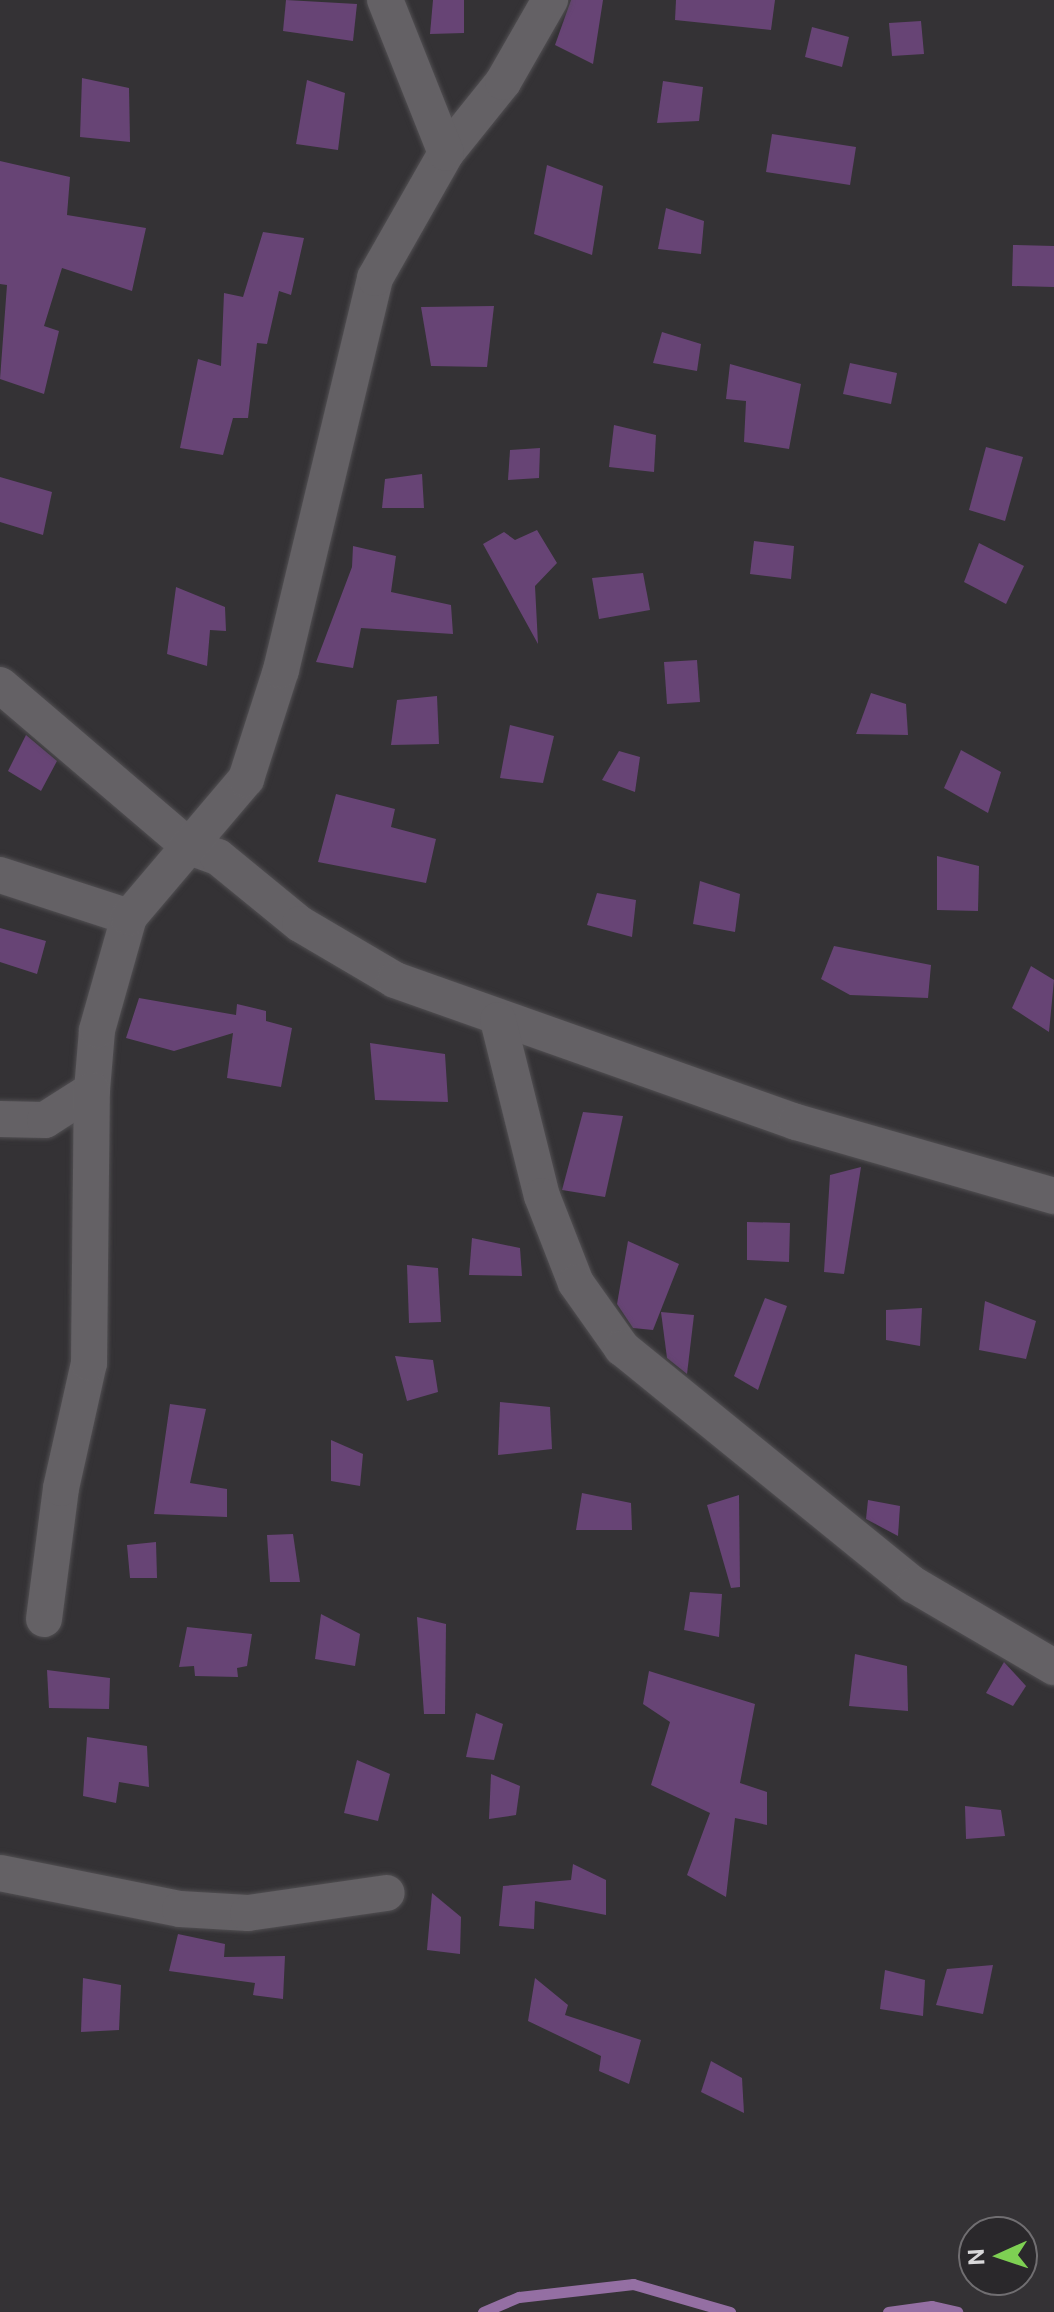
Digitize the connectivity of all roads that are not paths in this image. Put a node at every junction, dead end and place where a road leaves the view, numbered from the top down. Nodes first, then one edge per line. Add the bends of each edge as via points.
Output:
1 (385, 0) edge
2 (550, 0) edge
3 (446, 153) junction
4 (0, 685) edge
5 (190, 847) junction
6 (0, 875) edge
7 (129, 917) junction
8 (498, 1020) junction
9 (92, 1090) junction
10 (0, 1119) edge
11 (1054, 1196) edge
12 (44, 1619) dead end
13 (1054, 1667) edge
14 (0, 1873) edge
15 (387, 1893) dead end

1 - 3 street
2 - 3 street via 503,82
3 - 5 street via 375,278 281,670 246,779
4 - 5 street
5 - 7 street
5 - 8 street via 218,857 300,924 395,980
6 - 7 street
7 - 9 street via 97,1030
8 - 11 street via 796,1122
8 - 13 street via 542,1196 576,1283 622,1348 914,1585
9 - 10 street via 45,1120
9 - 12 street via 89,1363 61,1488
14 - 15 street via 180,1909 248,1913

